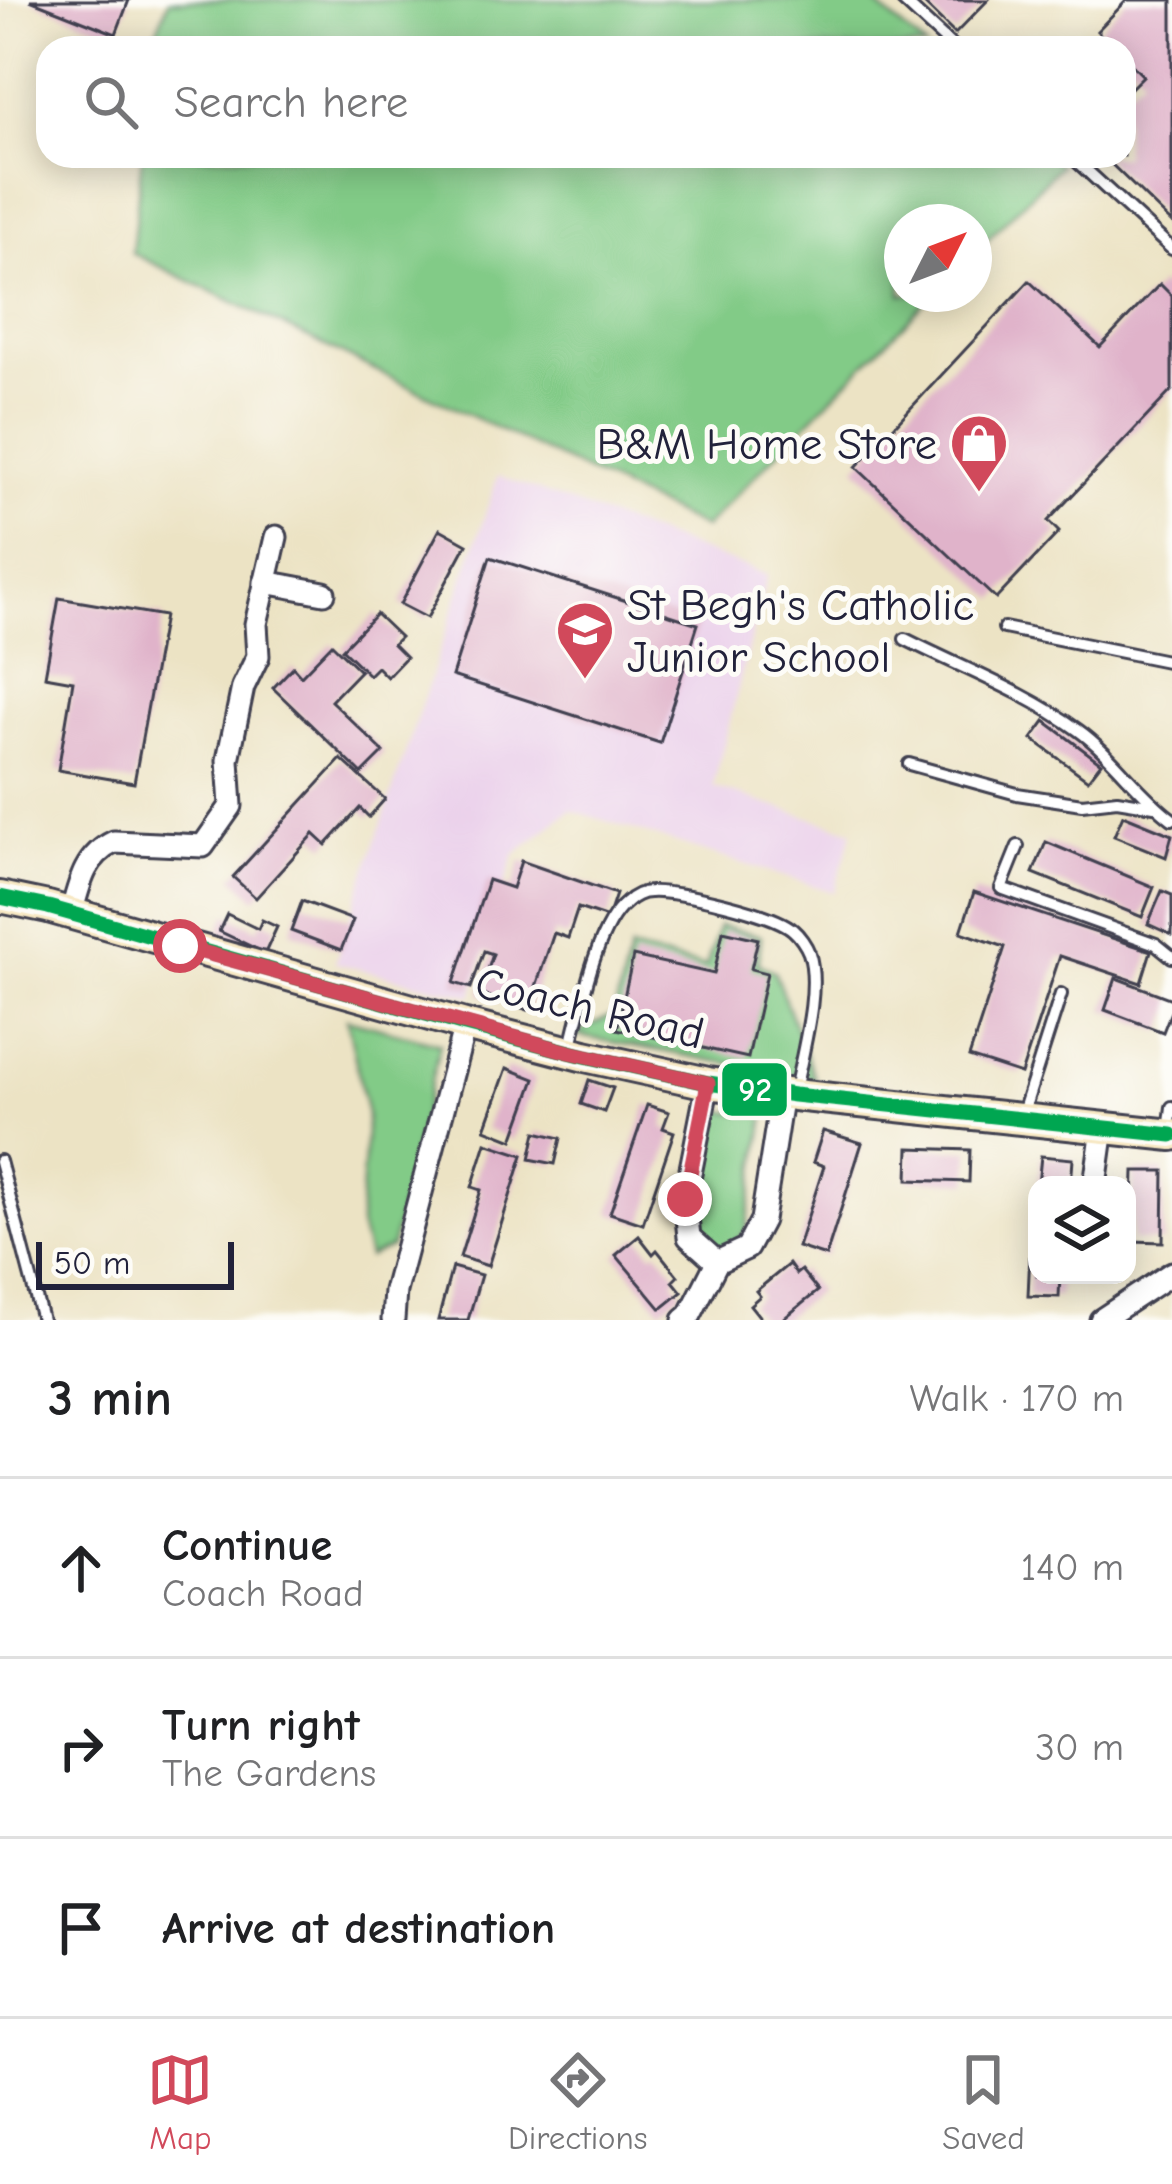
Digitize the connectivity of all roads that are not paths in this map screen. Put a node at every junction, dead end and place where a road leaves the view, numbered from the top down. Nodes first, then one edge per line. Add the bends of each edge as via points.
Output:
1 (902, 0) edge
2 (941, 36) edge
3 (1084, 168) edge
4 (1172, 249) edge
5 (276, 537) dead end
6 (266, 582) junction
7 (324, 593) dead end
8 (1004, 628) dead end
9 (904, 639) dead end
10 (1172, 662) edge
11 (909, 764) dead end
12 (1154, 806) junction
13 (1172, 819) edge
14 (1018, 846) dead end
15 (0, 897) edge
16 (71, 915) junction
17 (1172, 957) edge
18 (1060, 994) dead end
19 (465, 1024) junction
20 (569, 1052) junction
21 (708, 1083) junction
22 (788, 1094) junction
23 (1021, 1119) junction
24 (1171, 1126) edge
25 (1103, 1128) junction
26 (0, 1161) edge
27 (1096, 1176) edge
28 (717, 1262) junction
29 (1172, 1273) edge
30 (43, 1320) edge
31 (393, 1320) edge
32 (684, 1320) edge
33 (1101, 1320) edge

1 - 2 lane
3 - 4 lane
5 - 6 street
6 - 7 street
6 - 16 street via 258,656 242,687 227,760 231,806 202,846 107,844 86,868
8 - 10 lane
9 - 12 lane via 1079,730
11 - 12 lane via 1017,794
12 - 13 lane
14 - 17 lane via 1001,888 1156,944
15 - 16 street, Coach Road
16 - 19 street, Coach Road
18 - 23 lane
19 - 20 street, Coach Road
19 - 31 street
20 - 21 street, Coach Road
20 - 22 lane via 607,925 627,901 667,891 772,918 808,949 813,975
21 - 22 street, Coach Road
21 - 28 street via 685,1199 689,1237
22 - 23 street, Coach Road
22 - 28 street via 762,1220 747,1248
23 - 25 street, Coach Road
24 - 25 street, Coach Road
25 - 27 street
26 - 30 lane
28 - 32 street
29 - 33 street

